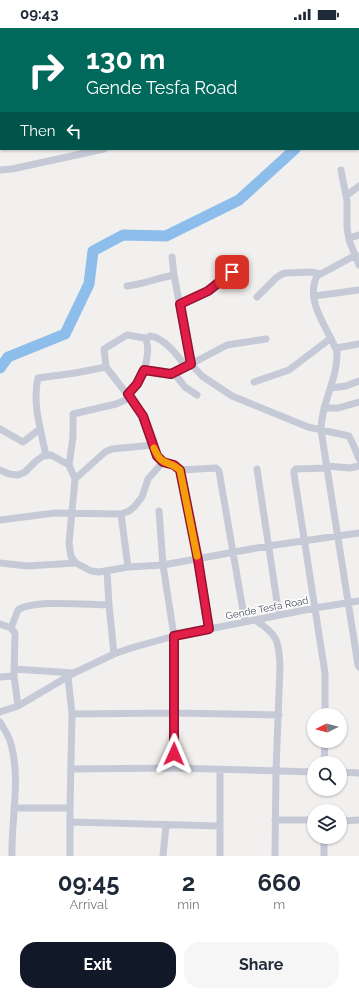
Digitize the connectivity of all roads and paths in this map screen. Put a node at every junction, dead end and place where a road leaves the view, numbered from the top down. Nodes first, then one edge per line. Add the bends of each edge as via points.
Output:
1 (99, 150) edge
2 (0, 170) edge
3 (341, 170) dead end
4 (359, 186) edge
5 (346, 196) junction
6 (359, 235) edge
7 (349, 238) junction
8 (356, 256) junction
9 (172, 257) dead end
10 (359, 265) edge
11 (239, 266) dead end
12 (320, 274) junction
13 (174, 275) junction
14 (127, 286) dead end
15 (359, 290) edge
16 (314, 296) junction
17 (257, 297) dead end
18 (180, 304) junction
19 (146, 338) junction
20 (331, 338) junction
21 (266, 339) dead end
22 (359, 344) edge
23 (336, 348) junction
24 (189, 365) junction
25 (106, 367) junction
26 (144, 370) junction
27 (174, 373) junction
28 (359, 381) edge
29 (254, 382) dead end
30 (331, 388) junction
31 (197, 395) dead end
32 (129, 396) junction
33 (359, 402) edge
34 (324, 408) junction
35 (0, 429) edge
36 (40, 429) junction
37 (321, 430) junction
38 (153, 445) junction
39 (46, 456) junction
40 (359, 459) edge
41 (163, 462) junction
42 (69, 465) junction
43 (359, 466) edge
44 (327, 467) junction
45 (257, 469) dead end
46 (0, 470) edge
47 (180, 470) junction
48 (76, 479) junction
49 (159, 511) dead end
50 (73, 512) junction
51 (121, 514) junction
52 (0, 520) edge
53 (359, 533) edge
54 (338, 536) junction
55 (304, 541) junction
56 (268, 546) junction
57 (233, 554) junction
58 (198, 560) junction
59 (0, 563) edge
60 (76, 564) junction
61 (164, 566) junction
62 (128, 567) junction
63 (107, 571) junction
64 (359, 601) edge
65 (348, 603) junction
66 (109, 605) junction
67 (315, 608) junction
68 (279, 615) junction
69 (255, 620) junction
70 (245, 622) junction
71 (0, 624) edge
72 (11, 628) junction
73 (209, 629) junction
74 (174, 636) junction
75 (114, 654) junction
76 (359, 667) edge
77 (14, 673) junction
78 (71, 675) junction
79 (0, 677) edge
80 (18, 706) junction
81 (325, 708) edge
82 (0, 712) edge
83 (72, 714) junction
84 (174, 714) junction
85 (279, 715) junction
86 (0, 722) edge
87 (174, 768) junction
88 (71, 769) junction
89 (220, 770) junction
90 (276, 771) junction
91 (307, 772) edge
92 (347, 772) edge
93 (359, 773) edge
94 (14, 808) junction
95 (70, 808) junction
96 (275, 820) junction
97 (307, 820) edge
98 (347, 820) edge
99 (359, 820) edge
100 (70, 822) junction
101 (166, 825) junction
102 (220, 826) junction
103 (324, 844) edge
104 (12, 856) edge
105 (70, 856) edge
106 (162, 856) edge
107 (220, 856) edge
108 (275, 856) edge
109 (324, 856) edge

1 - 2 street
3 - 5 street
4 - 5 street
5 - 7 street
6 - 7 street
7 - 8 street
8 - 10 street
8 - 12 street
9 - 13 street
11 - 18 street via 208,291
12 - 16 street via 315,281
12 - 17 street via 286,273 276,278
13 - 14 street
13 - 18 street
15 - 16 street
16 - 20 street
18 - 24 street
19 - 24 street via 154,336
19 - 25 street via 127,335 104,349
19 - 26 street via 147,360
20 - 23 street
20 - 29 street via 289,370
21 - 24 street via 227,344
22 - 23 street
23 - 30 street via 337,358
24 - 27 street
24 - 37 street via 232,396 301,425
25 - 32 street
25 - 36 street via 38,378 36,397
26 - 27 street
26 - 32 street
27 - 31 street via 185,387
28 - 30 street
30 - 34 street
32 - 38 street via 143,416
32 - 42 street via 116,404 73,414
33 - 34 street via 338,408
34 - 37 street
35 - 36 street via 23,442
36 - 39 street
37 - 40 street via 348,436
37 - 44 street
38 - 41 street via 157,456
38 - 48 street via 105,452
39 - 42 street via 51,455
39 - 46 street via 18,475
41 - 47 street
41 - 51 street via 148,479 142,497 134,507
42 - 48 street
43 - 44 street
44 - 54 street
44 - 55 street via 294,471
45 - 56 street
47 - 57 street via 218,468
47 - 58 street
48 - 50 street
49 - 61 street
50 - 51 street
50 - 52 street
50 - 60 street via 69,543 71,557
51 - 62 street
53 - 54 street
54 - 55 street
54 - 65 street
55 - 56 street
55 - 67 street
56 - 57 street
56 - 68 street
57 - 58 street
57 - 70 street
58 - 61 street
58 - 73 street
59 - 60 street via 27,566
60 - 63 street via 91,571
61 - 62 street
61 - 74 street
62 - 63 street
63 - 66 street
64 - 65 street, Gende Tesfa Road
65 - 67 street, Gende Tesfa Road
65 - 76 street
66 - 72 street via 24,606 18,610
66 - 75 street
67 - 68 street, Gende Tesfa Road
67 - 81 street via 325,673
68 - 69 street, Gende Tesfa Road
69 - 70 street, Gende Tesfa Road
69 - 85 street via 271,631 280,650
70 - 73 street, Gende Tesfa Road
71 - 72 street
72 - 77 street via 15,633
73 - 74 street, Gende Tesfa Road
74 - 75 street, Gende Tesfa Road
74 - 84 street
75 - 78 street, Gende Tesfa Road
77 - 78 street
77 - 79 street
77 - 80 street
78 - 80 street, Gende Tesfa Road
78 - 83 street
80 - 82 street, Gende Tesfa Road
83 - 84 street
83 - 88 street
84 - 85 street
84 - 87 street
85 - 90 street
86 - 94 street via 11,745 16,782
87 - 88 street
87 - 89 street
88 - 95 street
89 - 90 street
89 - 102 street
90 - 91 street
90 - 96 street
92 - 93 street
94 - 95 street
94 - 104 street
95 - 100 street
96 - 97 street
96 - 108 street
98 - 99 street
100 - 101 street
100 - 105 street
101 - 102 street
101 - 106 street
102 - 107 street
103 - 109 street

